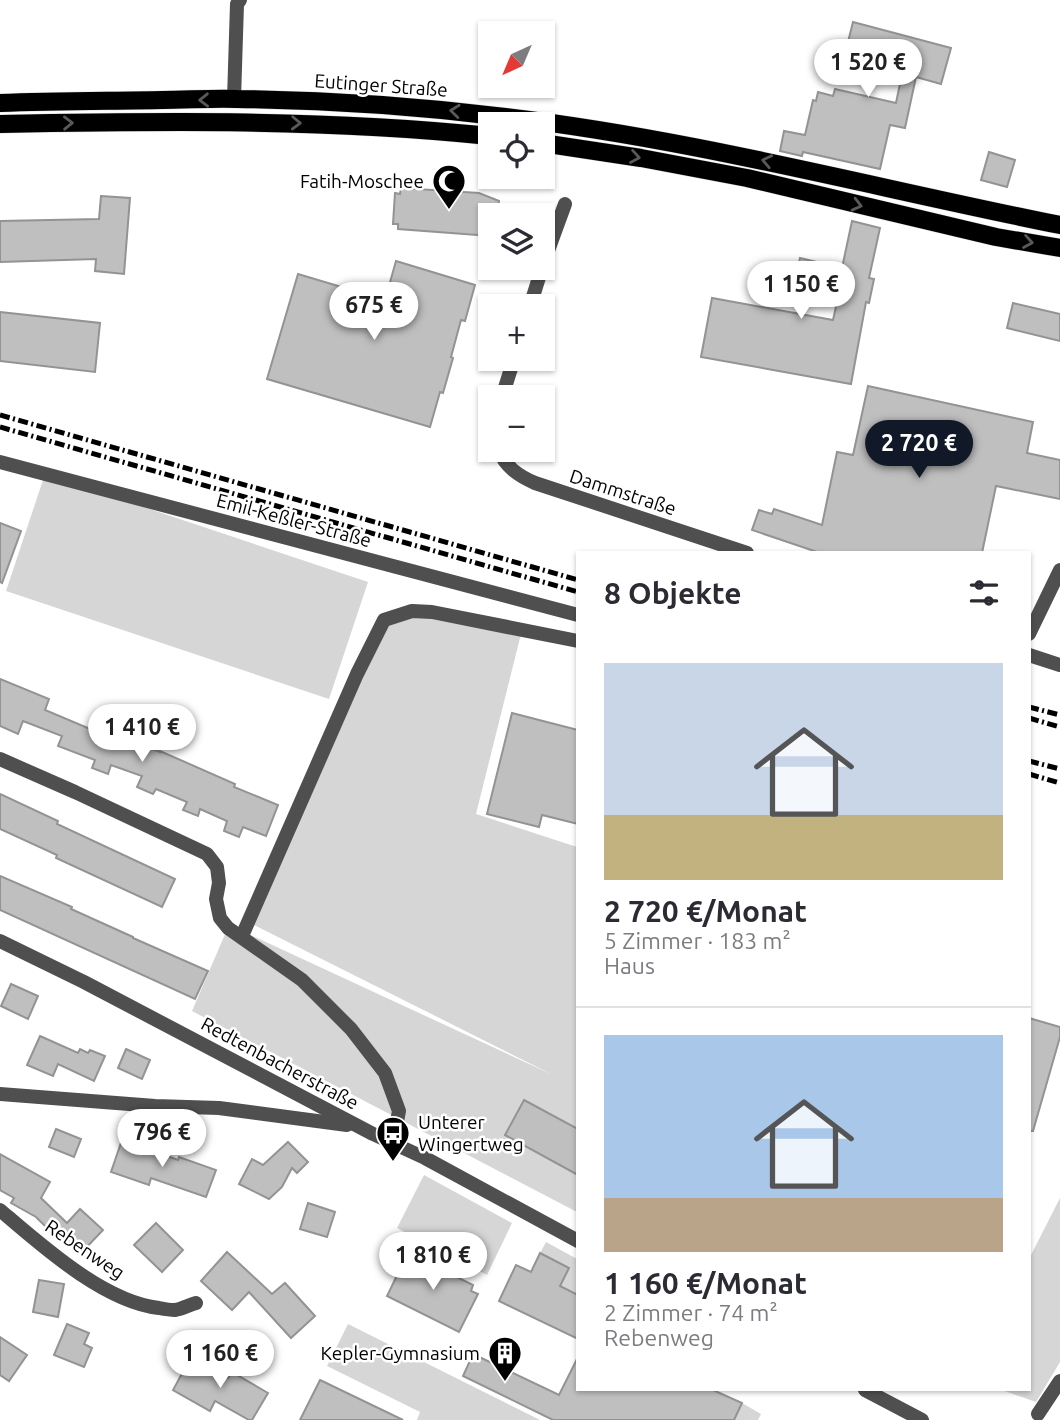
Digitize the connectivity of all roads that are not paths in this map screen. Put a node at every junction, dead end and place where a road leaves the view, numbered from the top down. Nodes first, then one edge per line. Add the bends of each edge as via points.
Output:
1 (240, 0) edge
2 (234, 99) junction
3 (0, 103) edge
4 (0, 124) edge
5 (478, 135) edge
6 (555, 145) edge
7 (565, 204) dead end
8 (1001, 213) junction
9 (1060, 225) edge
10 (555, 231) edge
11 (996, 237) junction
12 (1060, 248) edge
13 (0, 462) edge
14 (506, 462) edge
15 (741, 551) edge
16 (1060, 570) edge
17 (576, 614) edge
18 (1031, 631) edge
19 (576, 641) edge
20 (1031, 656) edge
21 (1060, 665) edge
22 (0, 759) edge
23 (242, 936) junction
24 (0, 941) edge
25 (0, 1094) edge
26 (373, 1134) junction
27 (393, 1143) junction
28 (0, 1210) edge
29 (576, 1240) edge
30 (195, 1303) dead end
31 (1060, 1381) edge
32 (867, 1391) edge
33 (1038, 1415) dead end
34 (922, 1420) edge

1 - 2 street
2 -> 3 main road, Eutinger Straße
8 -> 2 main road, Eutinger Straße via 759,159 534,121 450,110
4 -> 5 main road via 236,121
6 -> 11 main road via 747,178
7 - 10 street
8 - 9 main road, Eutinger Straße
8 - 11 main road
11 -> 12 main road
13 - 17 street, Emil-Keßler-Straße
14 - 15 street, Dammstraße via 535,483
16 - 18 street
19 - 23 street via 432,612 412,611 384,620
20 - 21 street
22 - 23 street via 207,854 218,867 220,918
23 - 27 street via 302,980 352,1028 385,1073 399,1111
24 - 26 street, Redtenbacherstraße
25 - 26 street via 219,1108 337,1123
26 - 27 street, Redtenbacherstraße
27 - 29 street, Redtenbacherstraße
28 - 30 street, Rebenweg via 51,1253 122,1298 174,1310
31 - 33 street
32 - 34 street

